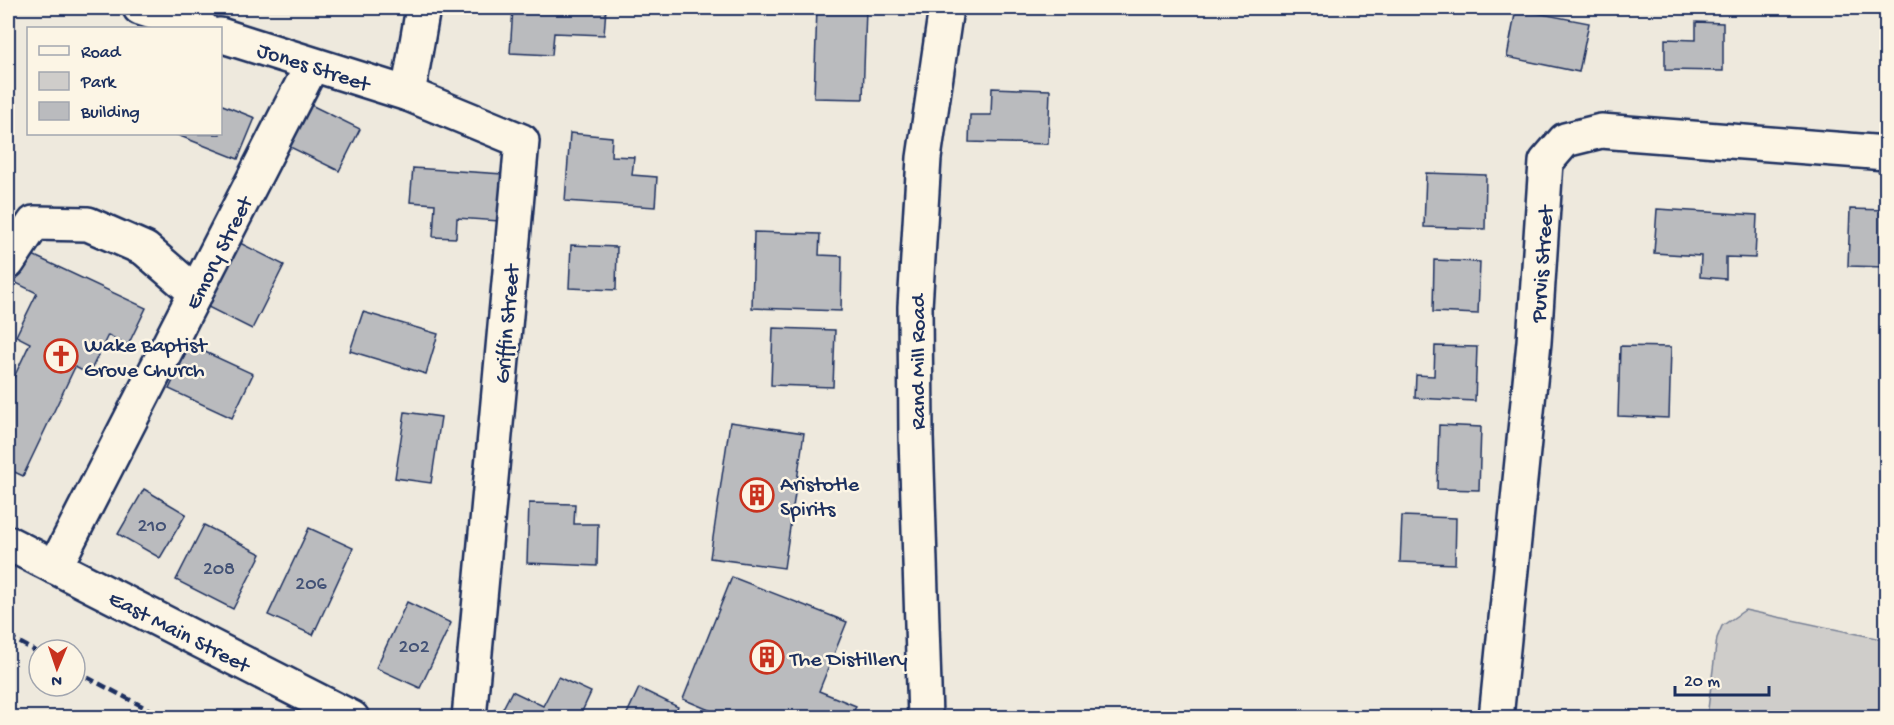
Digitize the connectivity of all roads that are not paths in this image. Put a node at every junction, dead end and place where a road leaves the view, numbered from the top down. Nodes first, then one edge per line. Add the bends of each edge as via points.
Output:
1 (140, 8) edge
2 (423, 8) edge
3 (946, 8) edge
4 (199, 27) edge
5 (222, 36) edge
6 (312, 65) junction
7 (408, 94) junction
8 (1887, 153) edge
9 (8, 262) edge
10 (196, 293) junction
11 (8, 543) edge
12 (55, 567) junction
13 (352, 717) edge
14 (469, 717) edge
15 (925, 717) edge
16 (1496, 717) edge

1 - 4 street
2 - 7 street
3 - 15 street, Rand Mill Road via 924,158 915,307
5 - 6 street, Jones Street
6 - 7 street, Jones Street
6 - 10 street, Emory Street
7 - 14 street, Griffin Street via 522,141
8 - 16 street, Purvis Street via 1601,131 1565,140 1546,162 1534,342
9 - 10 street via 34,223 87,224 145,249
10 - 12 street, Emory Street
11 - 12 street, East Main Street
12 - 13 street, East Main Street

